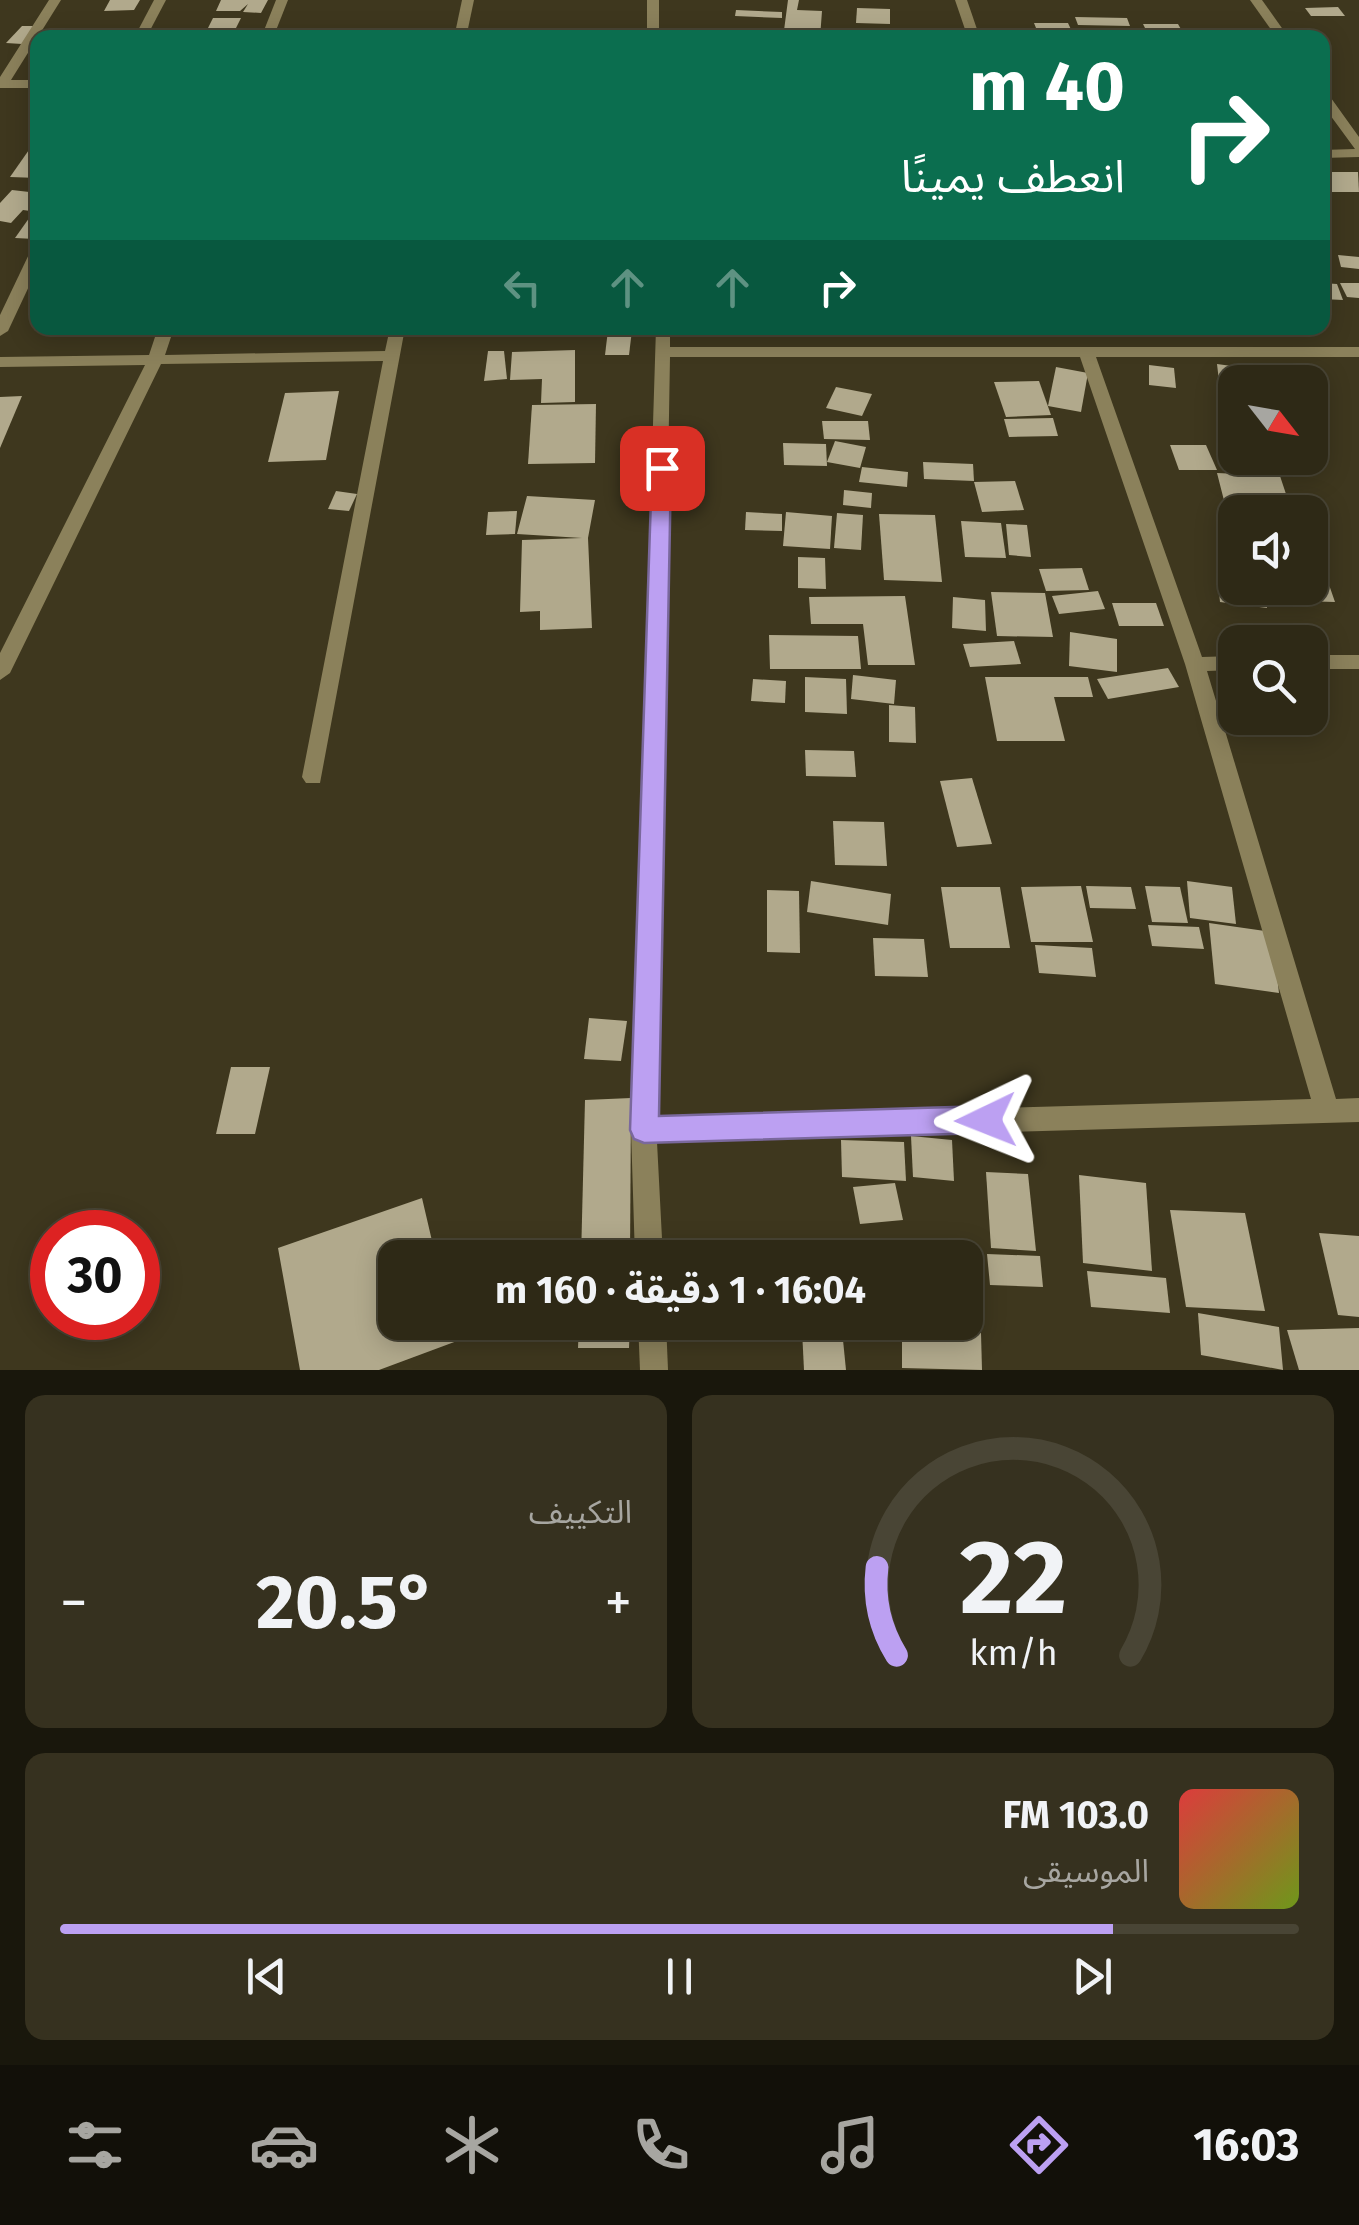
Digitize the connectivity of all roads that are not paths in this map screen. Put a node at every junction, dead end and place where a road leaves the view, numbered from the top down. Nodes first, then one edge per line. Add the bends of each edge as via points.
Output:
1 (56, 0) edge
2 (160, 0) edge
3 (282, 0) edge
4 (468, 0) edge
5 (653, 0) edge
6 (961, 0) edge
7 (1256, 0) edge
8 (36, 30) edge
9 (144, 30) edge
10 (270, 30) edge
11 (462, 30) edge
12 (653, 30) edge
13 (971, 30) edge
14 (1277, 30) edge
15 (30, 40) edge
16 (1, 84) edge
17 (30, 84) edge
18 (1330, 106) edge
19 (1359, 150) edge
20 (1330, 153) edge
21 (30, 267) edge
22 (0, 330) edge
23 (164, 335) edge
24 (396, 335) edge
25 (664, 335) edge
26 (665, 352) junction
27 (1359, 352) edge
28 (1087, 355) junction
29 (391, 356) junction
30 (156, 358) junction
31 (0, 362) edge
32 (1328, 662) edge
33 (1359, 662) edge
34 (1195, 664) junction
35 (1218, 664) edge
36 (0, 674) edge
37 (313, 777) dead end
38 (1328, 1110) junction
39 (1359, 1110) edge
40 (644, 1130) junction
41 (648, 1240) edge
42 (653, 1340) edge
43 (654, 1370) edge

1 - 8 street
2 - 9 street
3 - 10 street
4 - 11 street
5 - 12 street
6 - 13 street
7 - 14 street
15 - 16 street
16 - 17 street
18 - 19 street
19 - 20 street
21 - 22 street
23 - 30 street
24 - 29 street
25 - 26 street
26 - 28 street
26 - 40 street
27 - 28 street
28 - 34 street
29 - 30 street
29 - 37 street
30 - 31 street
30 - 36 street
32 - 33 street
34 - 35 street
34 - 38 street
38 - 39 street
38 - 40 street
40 - 41 street
42 - 43 street

